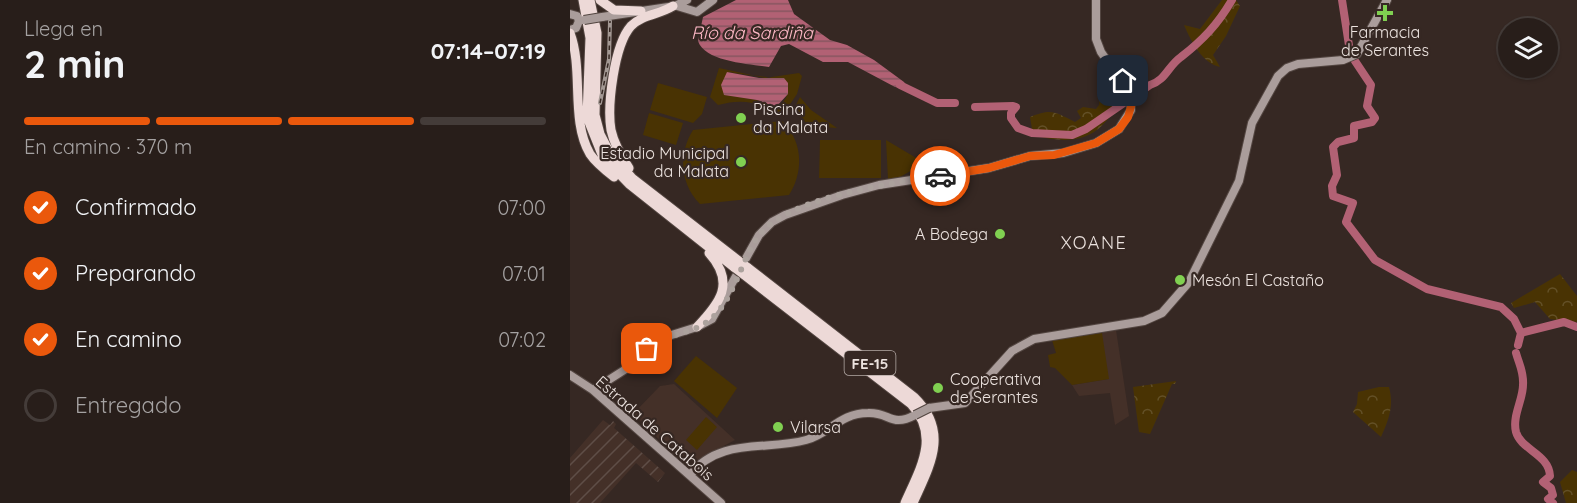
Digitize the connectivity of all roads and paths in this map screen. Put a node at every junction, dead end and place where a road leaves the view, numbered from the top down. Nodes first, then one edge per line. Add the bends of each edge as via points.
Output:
1 (583, 0) edge
2 (590, 0) edge
3 (600, 0) edge
4 (688, 0) edge
5 (713, 0) edge
6 (1096, 0) edge
7 (1387, 0) edge
8 (704, 3) edge
9 (674, 6) junction
10 (689, 9) junction
11 (641, 11) junction
12 (570, 14) edge
13 (582, 20) junction
14 (570, 32) edge
15 (660, 204) junction
16 (700, 241) junction
17 (741, 267) junction
18 (697, 327) junction
19 (570, 375) edge
20 (592, 390) junction
21 (689, 470) junction
22 (721, 503) edge
23 (904, 503) edge
24 (913, 503) edge

1 - 15 highway, FE-15 via 590,38 587,117 592,135 615,172
2 - 15 highway, FE-15 via 597,33 594,94 600,135 622,169
3 - 11 highway via 614,10
4 - 9 main road
4 - 10 main road
5 - 8 main road
6 - 18 main road via 1096,39 1131,99 1124,124 1091,145 989,168 862,189 780,218 756,239 717,313
7 - 21 main road, bridge via 1357,54 1343,60 1298,64 1278,76 1252,123 1239,181 1193,275 1172,303 1154,318 1048,335 1019,346 965,403 929,408 901,422 865,413 838,420 808,440 733,448
8 - 10 main road via 697,12
9 - 10 main road
9 - 11 main road
9 - 15 highway via 643,17 626,33 617,57 610,115 621,157
11 - 13 main road, bridge
12 - 13 main road
13 - 14 main road
14 - 15 highway via 585,146 616,179
15 - 16 highway, FE-15
15 - 17 highway, FE-15
16 - 17 highway, FE-15
16 - 18 highway via 717,263 723,281 719,302
17 - 23 highway, FE-15 via 921,416 927,449
17 - 24 highway, FE-15 via 914,397 928,414 934,433 933,456
18 - 20 main road via 662,338 629,367
19 - 20 main road, Estrada de Catabois
20 - 21 main road, Estrada de Catabois
21 - 22 main road, Estrada de Catabois

